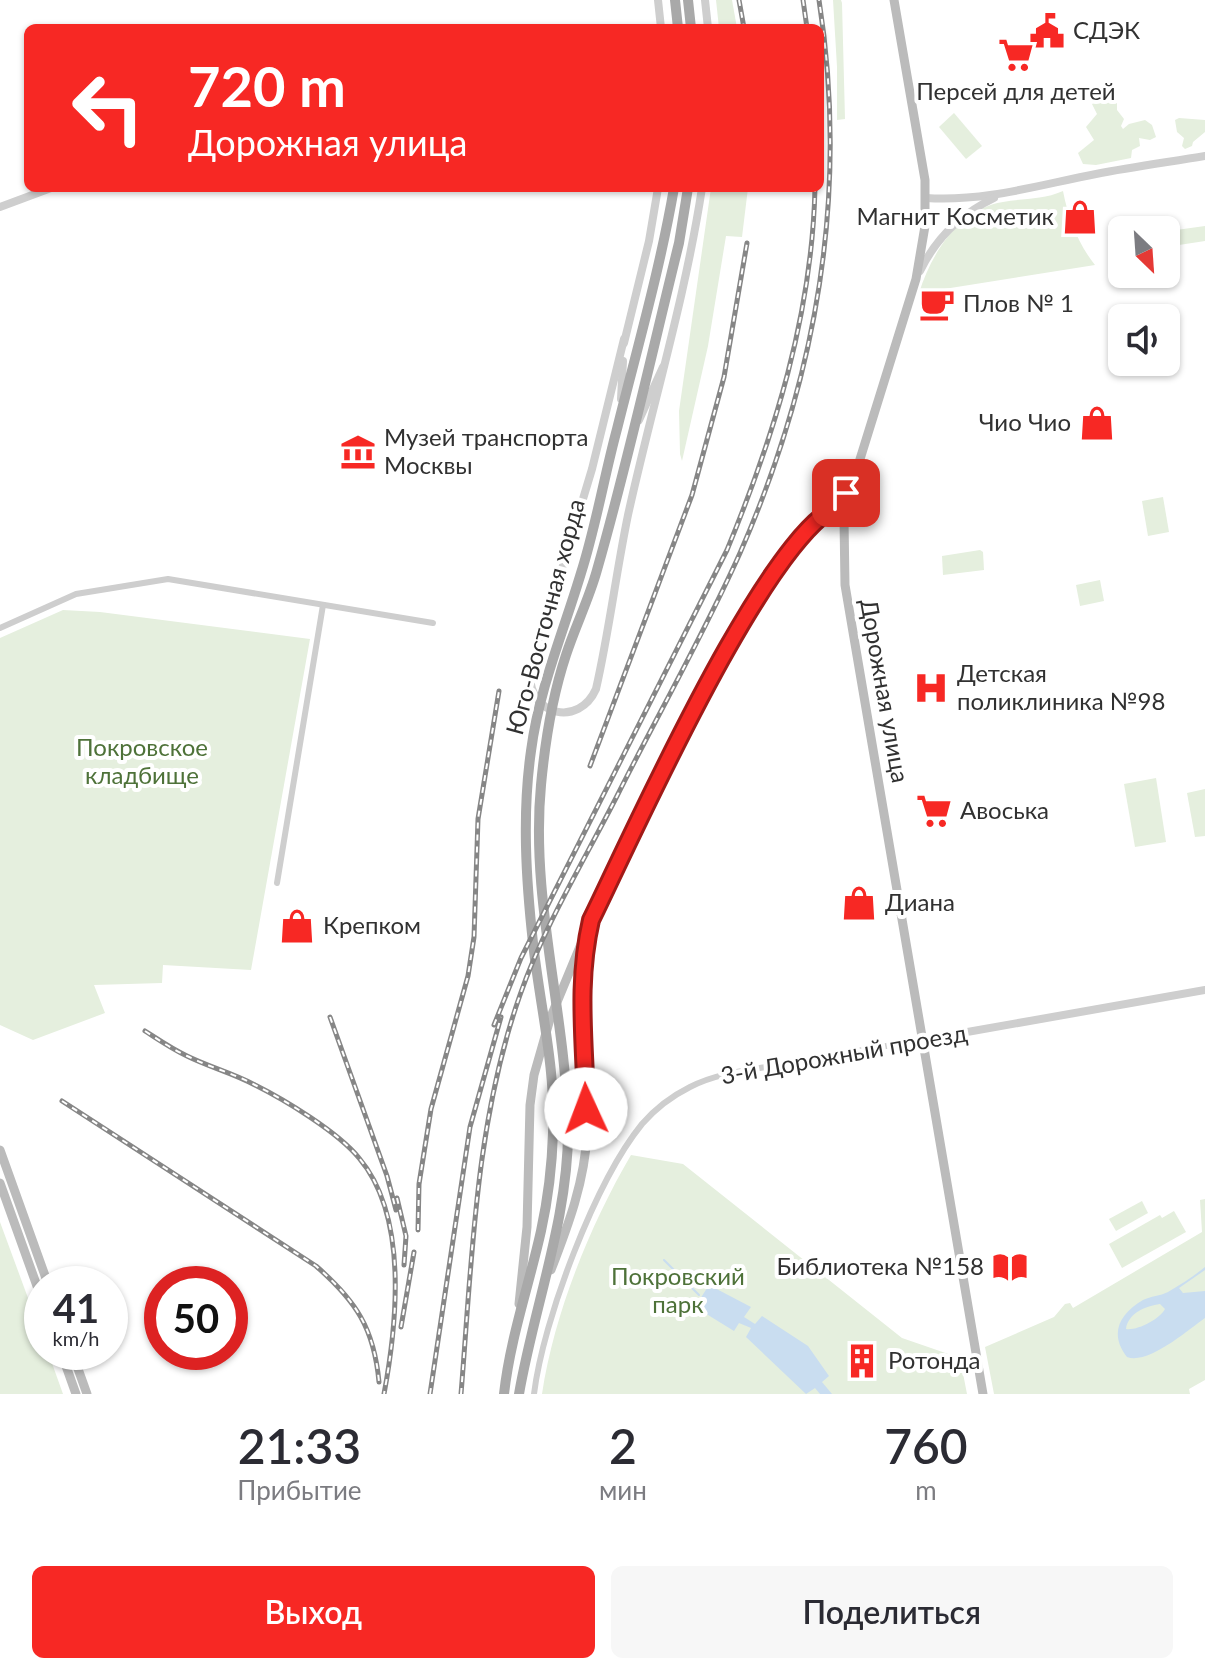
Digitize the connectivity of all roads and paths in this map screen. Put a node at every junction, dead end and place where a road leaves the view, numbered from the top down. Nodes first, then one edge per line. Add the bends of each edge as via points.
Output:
1 (658, 0) edge
2 (674, 0) edge
3 (688, 0) edge
4 (705, 0) edge
5 (894, 0) edge
6 (661, 24) edge
7 (676, 24) edge
8 (691, 24) edge
9 (708, 24) edge
10 (1205, 156) edge
11 (40, 192) edge
12 (657, 192) edge
13 (673, 192) edge
14 (687, 192) edge
15 (701, 192) edge
16 (1003, 194) junction
17 (926, 198) junction
18 (0, 207) edge
19 (916, 279) junction
20 (624, 339) junction
21 (669, 354) junction
22 (617, 428) junction
23 (632, 431) junction
24 (854, 480) junction
25 (847, 504) junction
26 (827, 513) junction
27 (844, 520) junction
28 (323, 605) junction
29 (433, 623) dead end
30 (0, 628) edge
31 (277, 883) dead end
32 (591, 920) junction
33 (1205, 990) edge
34 (922, 1040) junction
35 (0, 1150) edge
36 (0, 1183) edge
37 (30, 1266) edge
38 (42, 1266) edge
39 (535, 1311) junction
40 (513, 1343) junction
41 (67, 1370) edge
42 (78, 1370) edge
43 (504, 1391) edge
44 (520, 1392) edge
45 (76, 1394) edge
46 (87, 1394) edge
47 (534, 1394) edge
48 (983, 1394) edge

1 - 6 street
2 - 7 main road
3 - 8 main road
4 - 9 street
5 - 17 main road, Дорожная улица
10 - 16 street
11 - 18 street
12 - 20 street
13 - 22 main road, Юго-Восточная хорда
14 - 23 main road, Юго-Восточная хорда
15 - 21 street
16 - 17 street
16 - 19 street via 969,212 945,233
17 - 19 main road, Дорожная улица
19 - 24 main road, Дорожная улица
20 - 21 street via 592,469 530,675 535,698 560,713 584,706 596,689 628,516
20 - 22 street
21 - 23 street
22 - 40 main road, Юго-Восточная хорда via 582,572 552,656 533,737 525,819 553,1131 542,1229
23 - 39 main road, Юго-Восточная хорда via 596,573 566,655 545,750 539,819 568,1133 556,1232
24 - 25 main road, Дорожная улица
24 - 26 main road
25 - 26 main road
25 - 27 main road, Дорожная улица
26 - 27 main road via 841,513
26 - 32 main road via 783,559 731,638
27 - 34 main road, Дорожная улица via 845,585
28 - 29 street
28 - 30 street via 168,579 76,594
28 - 31 street
32 - 39 main road via 582,982 584,1160 579,1189
32 - 40 main road via 550,1019 534,1075 527,1227
33 - 34 street, 3-й Дорожный проезд
34 - 47 street, 3-й Дорожный проезд via 728,1074 691,1086 658,1108 611,1175 571,1260
34 - 48 main road, Дорожная улица
35 - 38 main road
36 - 37 main road
39 - 44 main road, Юго-Восточная хорда
40 - 43 main road, Юго-Восточная хорда
41 - 45 main road
42 - 46 main road

